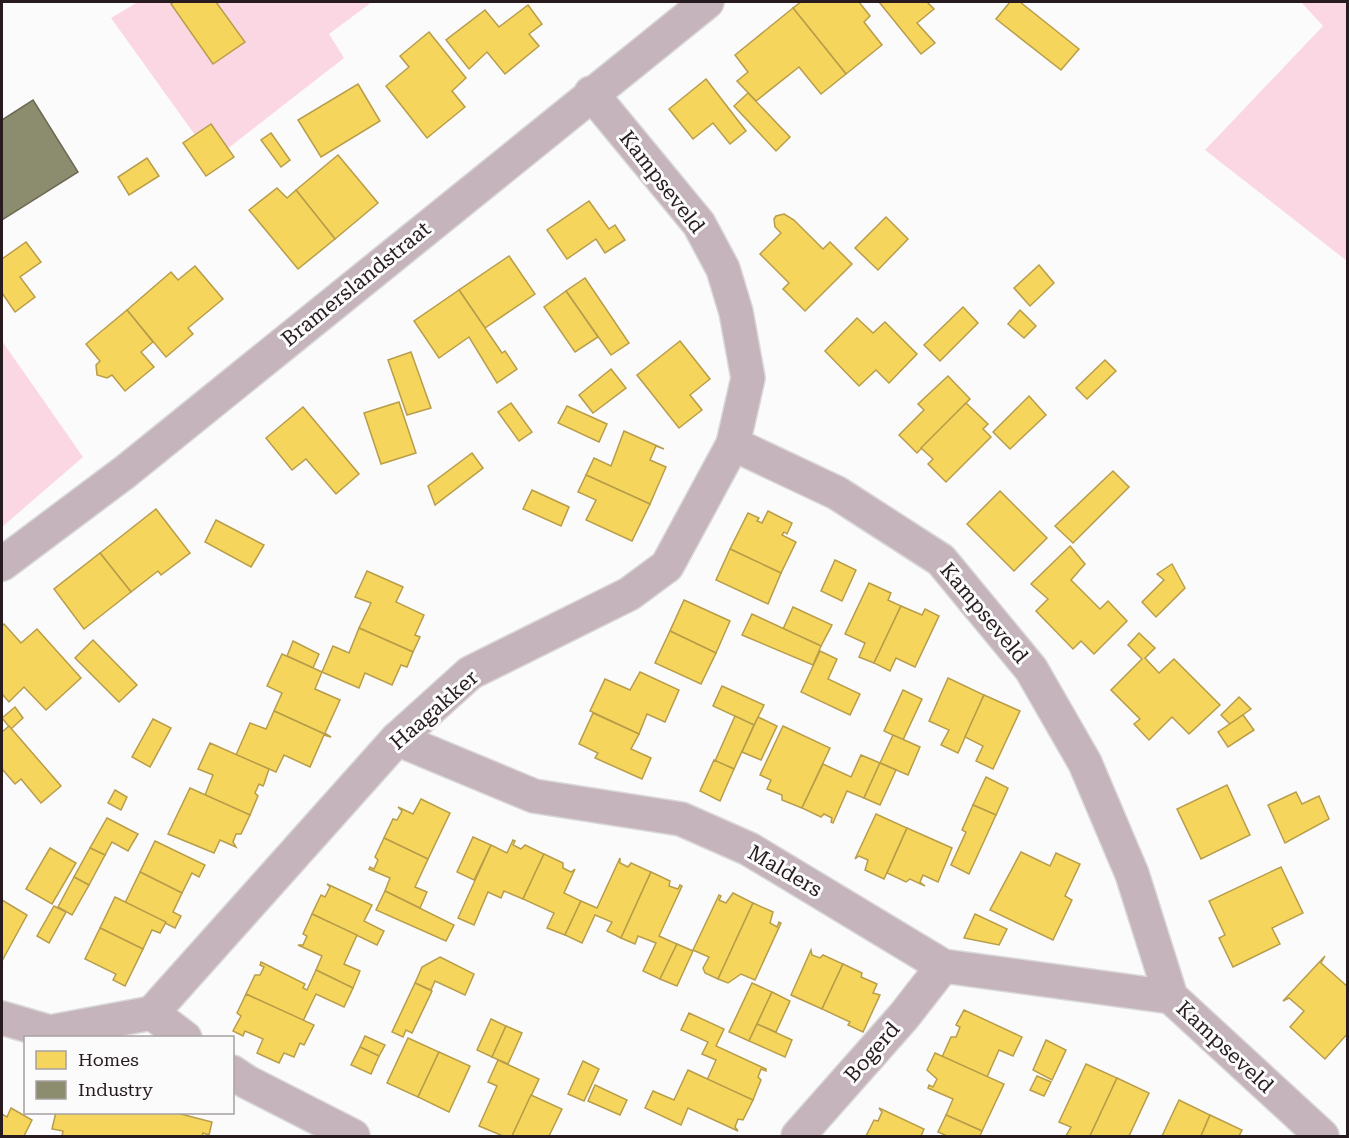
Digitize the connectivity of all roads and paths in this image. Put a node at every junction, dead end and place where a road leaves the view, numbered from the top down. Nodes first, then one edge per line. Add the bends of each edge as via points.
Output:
1 (707, 2) edge
2 (591, 93) junction
3 (733, 444) junction
4 (2, 564) edge
5 (397, 739) junction
6 (943, 966) junction
7 (1171, 997) junction
8 (152, 1013) junction
9 (2, 1018) edge
10 (182, 1036) edge
11 (234, 1073) edge
12 (353, 1137) edge
13 (798, 1137) edge
14 (1322, 1137) edge

1 - 2 street, Bramerslandstraat
2 - 3 street, Kampseveld via 699,224 723,269 736,312 748,378
2 - 4 street, Bramerslandstraat via 125,472
3 - 5 street, Haagakker via 667,566 629,594 470,673
3 - 7 street, Kampseveld via 837,494 941,560 1031,669 1085,763 1132,874
5 - 6 street, Malders via 534,796 681,819 748,849
5 - 8 street, Haagakker
6 - 7 street, Malders
6 - 13 street, Bogerd
7 - 14 street, Kampseveld
8 - 9 street via 50,1032
8 - 10 street
11 - 12 street

